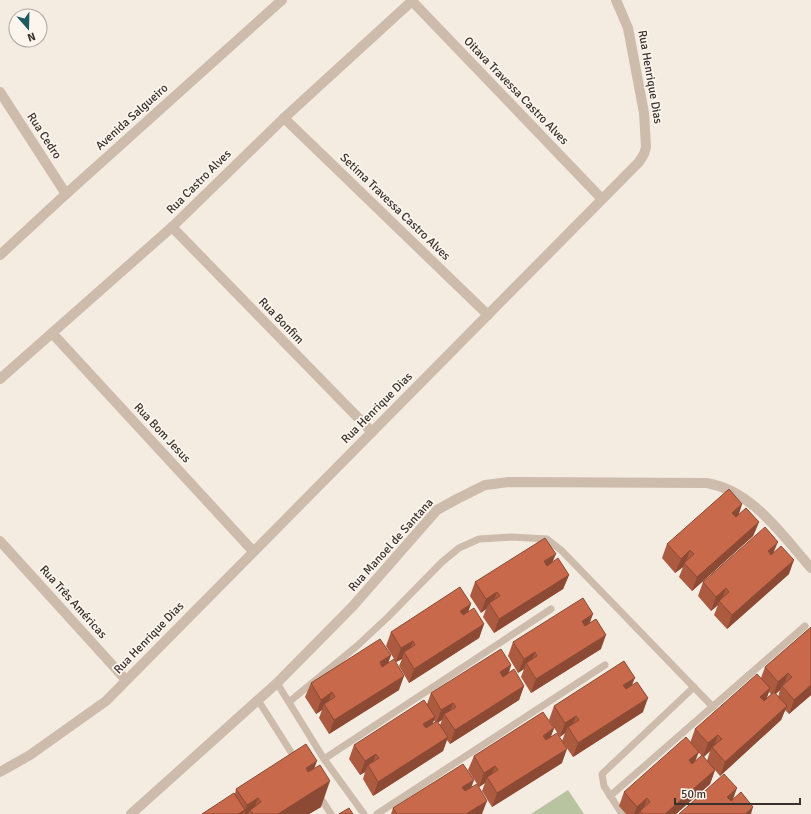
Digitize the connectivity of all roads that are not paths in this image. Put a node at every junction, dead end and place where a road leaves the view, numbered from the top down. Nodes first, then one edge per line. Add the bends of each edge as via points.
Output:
1 (282, 0) edge
2 (616, 0) edge
3 (413, 1) edge
4 (0, 92) edge
5 (284, 118) junction
6 (66, 194) junction
7 (601, 198) junction
8 (172, 228) junction
9 (0, 255) edge
10 (488, 314) junction
11 (52, 333) junction
12 (0, 379) edge
13 (372, 432) junction
14 (0, 541) edge
15 (253, 551) junction
16 (811, 568) edge
17 (551, 609) dead end
18 (805, 626) dead end
19 (605, 665) dead end
20 (126, 680) junction
21 (277, 684) junction
22 (694, 688) junction
23 (258, 700) junction
24 (289, 702) junction
25 (713, 707) junction
26 (324, 759) junction
27 (301, 767) edge
28 (0, 772) edge
29 (313, 787) edge
30 (610, 796) junction
31 (130, 814) edge
32 (330, 814) edge
33 (364, 814) edge
34 (378, 814) edge
35 (622, 814) edge

1 - 6 street, Avenida Salgueiro
2 - 7 street, Rua Henrique Dias via 628,28 644,113 646,147 632,170
3 - 5 street, Rua Castro Alves
3 - 7 street, Oitava Travessa Castro Alves
4 - 6 street, Rua Cedro
5 - 8 street, Rua Castro Alves
5 - 10 street, Setima Travessa Castro Alves
6 - 9 street, Avenida Salgueiro
7 - 10 street, Rua Henrique Dias
8 - 11 street, Rua Castro Alves
8 - 13 street, Rua Bonfim
10 - 13 street, Rua Henrique Dias
11 - 12 street, Rua Castro Alves
11 - 15 street, Rua Bom Jesus
13 - 15 street, Rua Henrique Dias
14 - 20 street, Rua Três Américas
15 - 20 street, Rua Henrique Dias
16 - 21 street, Rua Manoel de Santana via 750,501 730,489 707,482 509,482 486,485 437,510 353,606
17 - 26 lane
18 - 25 lane
19 - 34 lane
20 - 28 street, Rua Henrique Dias via 106,701 30,755
21 - 23 street, Rua Manoel de Santana
21 - 24 lane
22 - 24 lane via 562,551 547,539 512,537 479,539 459,548 357,646
22 - 25 lane
22 - 30 lane via 605,769 601,776
23 - 27 lane
23 - 31 street, Rua Manoel de Santana via 196,758
24 - 26 lane
25 - 30 lane
26 - 33 lane
29 - 32 lane
30 - 35 lane

